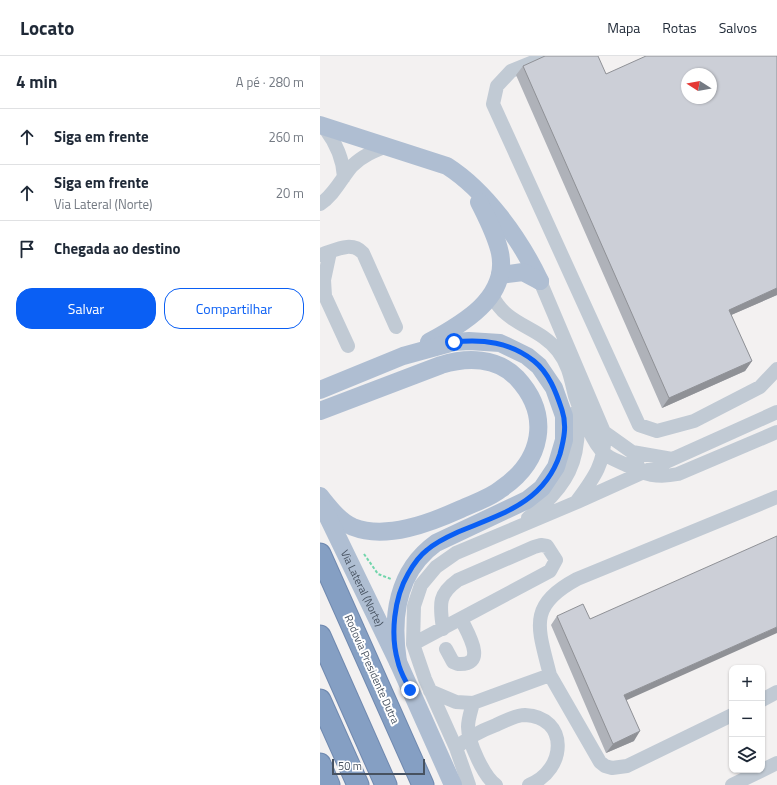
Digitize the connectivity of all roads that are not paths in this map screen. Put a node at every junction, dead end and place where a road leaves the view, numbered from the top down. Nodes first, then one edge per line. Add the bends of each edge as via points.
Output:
1 (548, 56) edge
2 (322, 125) edge
3 (387, 146) junction
4 (344, 177) junction
5 (472, 186) junction
6 (320, 204) edge
7 (325, 253) edge
8 (500, 275) junction
9 (540, 281) junction
10 (492, 295) junction
11 (396, 327) dead end
12 (348, 346) dead end
13 (403, 356) junction
14 (777, 368) edge
15 (320, 390) edge
16 (576, 397) junction
17 (320, 411) edge
18 (777, 412) edge
19 (604, 432) junction
20 (777, 432) edge
21 (632, 452) junction
22 (604, 453) junction
23 (672, 459) junction
24 (640, 473) junction
25 (320, 496) edge
26 (777, 497) edge
27 (320, 500) edge
28 (577, 502) junction
29 (514, 529) junction
30 (320, 554) edge
31 (461, 619) junction
32 (443, 629) junction
33 (320, 636) edge
34 (413, 644) junction
35 (446, 649) dead end
36 (398, 662) junction
37 (550, 675) junction
38 (430, 691) junction
39 (777, 692) edge
40 (348, 698) junction
41 (765, 698) edge
42 (320, 700) edge
43 (473, 703) junction
44 (729, 716) edge
45 (469, 737) junction
46 (456, 748) junction
47 (777, 763) edge
48 (320, 764) edge
49 (329, 785) edge
50 (358, 785) edge
51 (386, 785) edge
52 (401, 785) edge
53 (423, 785) edge
54 (453, 785) edge
55 (469, 785) edge
56 (496, 785) edge
57 (529, 785) edge
58 (732, 785) edge

1 - 14 lane via 512,71 497,86 493,104 639,424 657,430 694,421 760,387
2 - 3 main road
2 - 4 lane via 340,155
3 - 4 lane via 363,157
3 - 5 main road via 447,166
4 - 6 lane
5 - 8 main road via 492,229 500,254
5 - 9 main road via 511,230
7 - 11 lane via 353,246 362,253
7 - 12 lane via 325,296
8 - 9 main road via 523,272
8 - 10 main road
9 - 19 lane
10 - 13 main road via 475,313 459,324
10 - 16 lane via 507,316 545,338 558,351 569,369
13 - 15 main road
13 - 36 main road via 454,342 500,343 513,348 540,366 547,376 558,398 564,416 565,430 556,466 542,488 517,507 436,543 416,561 403,584 395,613
16 - 22 lane via 592,434
16 - 29 lane via 579,427 577,449 571,469 562,485 547,502
17 - 25 main road via 456,360 482,360 507,371 524,386 534,403 539,427 537,443 516,477 501,490 434,520 397,530 366,531 338,517
18 - 23 lane
19 - 21 lane
19 - 22 lane
20 - 24 lane via 678,474 665,477
21 - 23 lane
21 - 24 lane
22 - 24 lane
22 - 28 lane via 591,482
23 - 24 lane
24 - 28 lane
26 - 37 lane via 577,579 554,594 545,603 539,619
27 - 36 main road, Via Lateral (Norte)
28 - 29 lane
29 - 34 lane via 456,553 436,567 421,585 414,606
30 - 53 highway, Rodovia Presidente Dutra
31 - 32 lane
31 - 32 lane via 550,571 556,560 547,546 534,547 458,580 447,588 440,602
31 - 35 lane via 474,648 474,656 469,662 458,664 453,662
32 - 34 lane
33 - 40 highway
34 - 38 lane
36 - 54 main road, Via Lateral (Norte)
37 - 43 lane
37 - 44 lane via 600,762 612,768 644,759
38 - 43 lane via 456,702
38 - 46 lane
39 - 41 lane
40 - 51 highway
40 - 52 highway via 382,744
42 - 50 highway
43 - 45 lane
45 - 46 lane
45 - 56 lane via 485,772
45 - 57 lane via 516,716 533,717 549,725 555,733 558,756 546,775
46 - 55 lane
47 - 58 lane
48 - 49 highway

